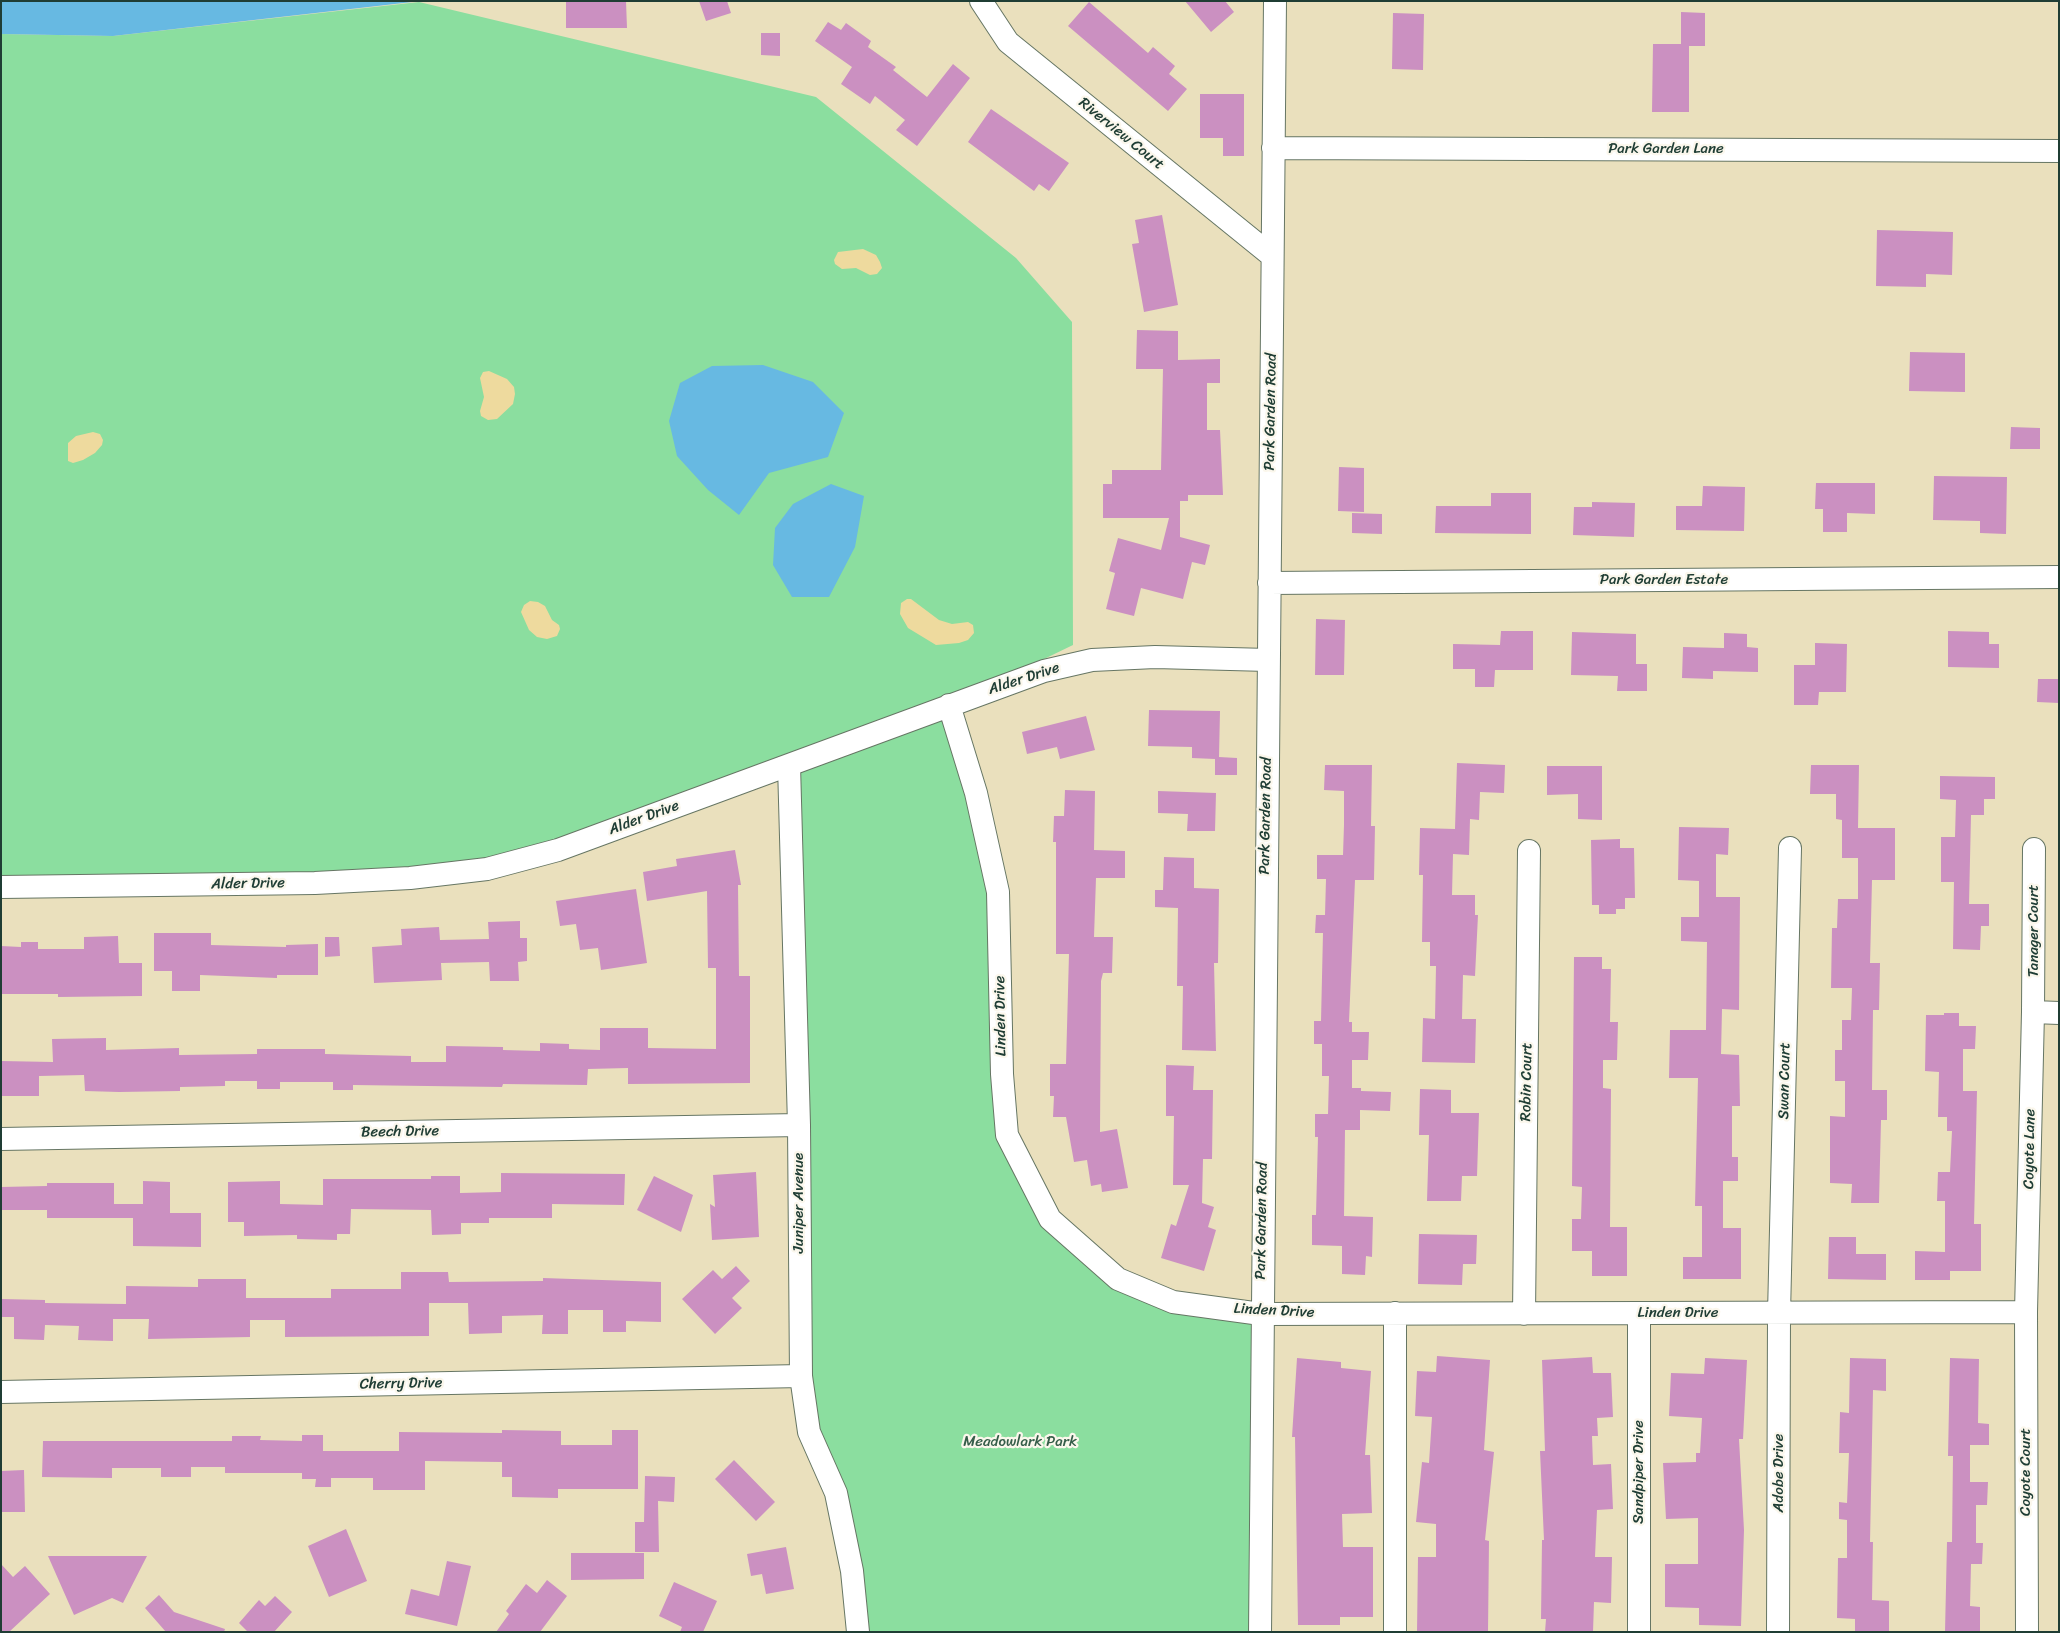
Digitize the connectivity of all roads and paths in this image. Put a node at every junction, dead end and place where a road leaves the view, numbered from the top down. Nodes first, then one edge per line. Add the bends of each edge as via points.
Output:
1 (981, 1) edge
2 (1275, 1) edge
3 (1273, 148) junction
4 (2059, 151) edge
5 (1272, 256) junction
6 (2059, 577) edge
7 (1269, 583) junction
8 (1268, 660) junction
9 (949, 705) junction
10 (789, 765) junction
11 (1790, 848) dead end
12 (2034, 849) dead end
13 (1529, 851) dead end
14 (1, 887) edge
15 (2033, 1012) junction
16 (2059, 1013) edge
17 (799, 1125) junction
18 (1, 1139) edge
19 (2026, 1312) junction
20 (1395, 1313) junction
21 (1639, 1313) junction
22 (1261, 1314) junction
23 (1524, 1314) junction
24 (1779, 1314) junction
25 (801, 1376) junction
26 (1, 1392) edge
27 (858, 1632) edge
28 (1260, 1632) edge
29 (1395, 1632) edge
30 (1639, 1632) edge
31 (1778, 1632) edge
32 (2027, 1632) edge

1 - 5 street, Riverview Court via 1008,42
2 - 3 street, Park Garden Road
3 - 4 street, Park Garden Lane
3 - 5 street, Park Garden Road
5 - 7 street, Park Garden Road
6 - 7 street, Park Garden Estate
7 - 8 street, Park Garden Road
8 - 9 street, Alder Drive via 1155,657 1092,660 1044,671
8 - 22 street, Park Garden Road
9 - 10 street, Alder Drive
9 - 22 street, Linden Drive via 976,793 998,892 1002,1074 1007,1135 1050,1219 1118,1279 1173,1302
10 - 14 street, Alder Drive via 558,850 487,869 410,878 315,883
10 - 17 street, Juniper Avenue
11 - 24 street, Swan Court
12 - 15 street, Tanager Court
13 - 23 street, Robin Court
15 - 16 street
15 - 19 street, Coyote Lane
17 - 18 street, Beech Drive
17 - 25 street, Juniper Avenue
19 - 24 street, Linden Drive
19 - 32 street, Coyote Court
20 - 22 street, Linden Drive
20 - 23 street, Linden Drive
20 - 29 street
21 - 23 street, Linden Drive
21 - 24 street, Linden Drive
21 - 30 street, Sandpiper Drive
22 - 28 street, Park Garden Road
24 - 31 street, Adobe Drive
25 - 26 street, Cherry Drive
25 - 27 street, Juniper Avenue via 809,1432 836,1493 852,1571

